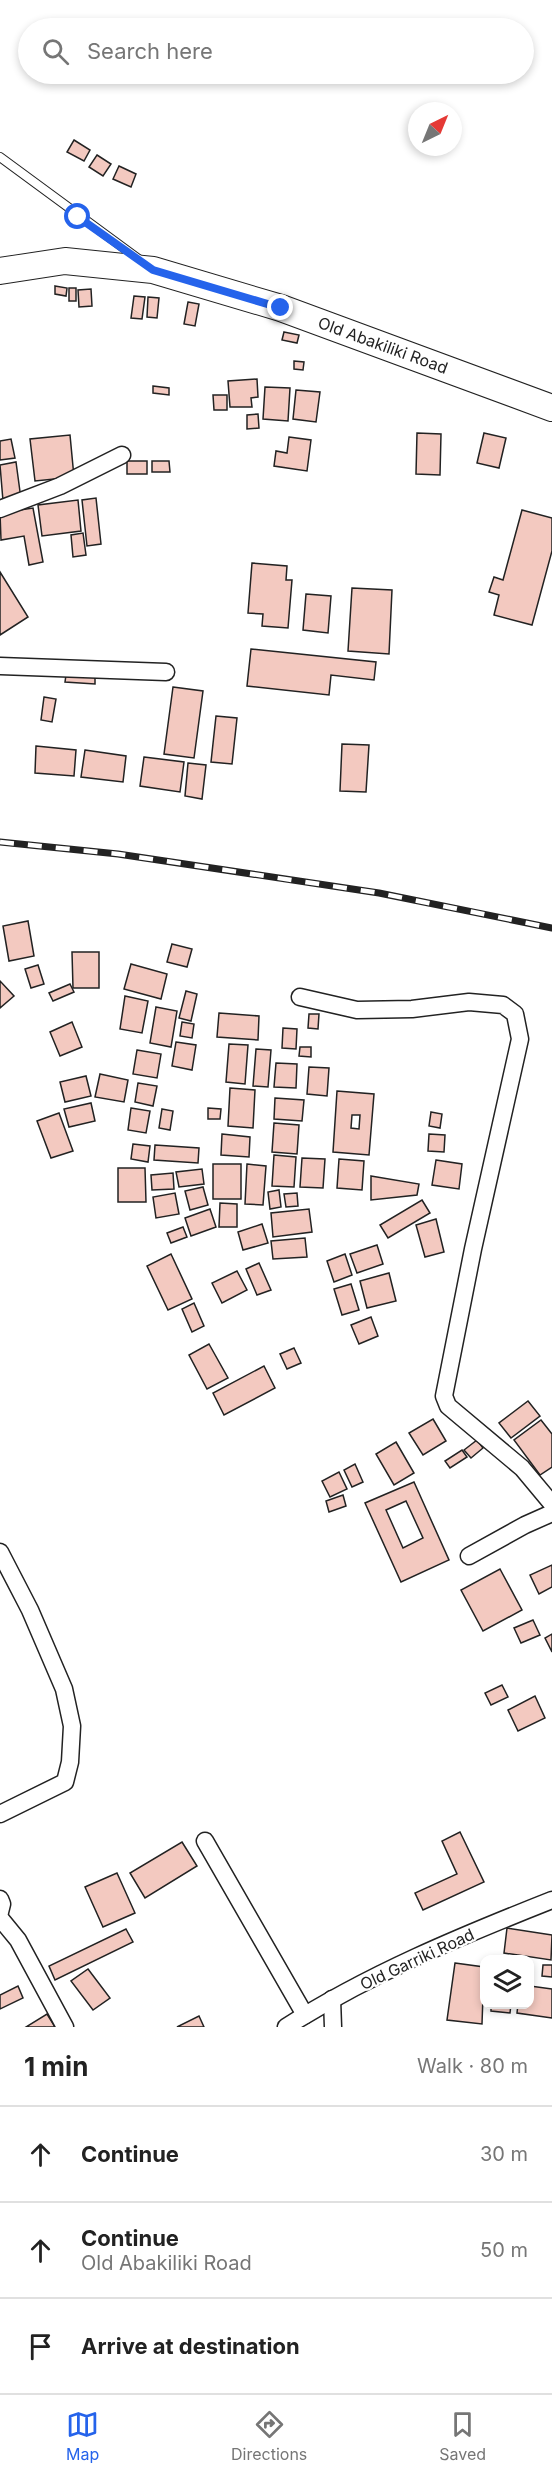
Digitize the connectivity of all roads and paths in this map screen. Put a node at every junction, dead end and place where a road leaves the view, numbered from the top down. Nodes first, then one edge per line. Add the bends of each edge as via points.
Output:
1 (0, 157) edge
2 (153, 270) junction
3 (0, 271) edge
4 (552, 408) edge
5 (122, 454) dead end
6 (0, 509) edge
7 (0, 666) edge
8 (166, 672) dead end
9 (300, 997) dead end
10 (552, 1504) edge
11 (552, 1513) edge
12 (0, 1552) edge
13 (469, 1556) dead end
14 (0, 1814) edge
15 (206, 1841) dead end
16 (0, 1899) edge
17 (552, 1900) edge
18 (0, 1912) edge
19 (0, 1918) edge
20 (332, 1999) junction
21 (305, 2015) junction
22 (65, 2027) edge
23 (286, 2027) edge
24 (333, 2027) edge

1 - 2 lane
2 - 3 main road, Old Abakiliki Road via 65,261
2 - 4 main road, Old Abakiliki Road via 281,308
5 - 6 street via 60,486
7 - 8 street
9 - 10 street via 357,1010 469,1002 503,1005 516,1014 520,1039 444,1396 448,1406 522,1468
11 - 13 street
12 - 14 street via 64,1689 72,1726 65,1782
15 - 21 street
16 - 18 street
17 - 20 street, Old Garriki Road via 424,1953
19 - 22 street via 18,1940
20 - 21 street, Old Garriki Road
20 - 24 street
21 - 23 street, Old Garriki Road

